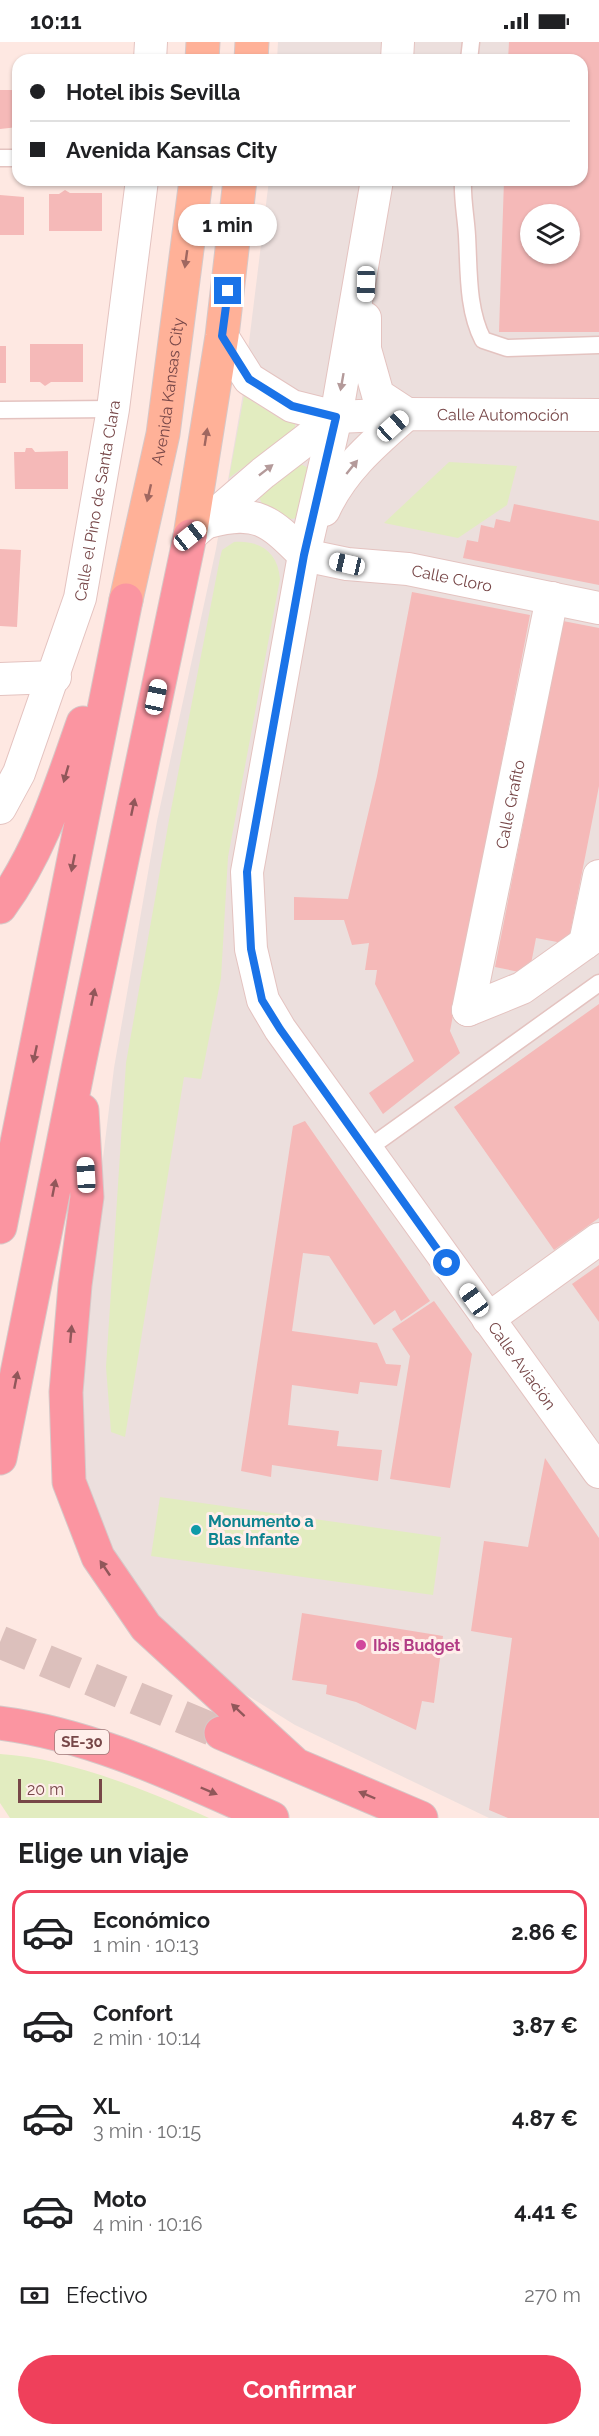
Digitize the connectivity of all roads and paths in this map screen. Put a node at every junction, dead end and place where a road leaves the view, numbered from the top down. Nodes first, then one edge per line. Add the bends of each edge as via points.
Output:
1 (141, 186) edge
2 (195, 186) edge
3 (239, 186) edge
4 (376, 186) edge
5 (453, 186) edge
6 (463, 186) edge
7 (462, 202) junction
8 (366, 241) junction
9 (222, 336) junction
10 (599, 345) edge
11 (113, 409) junction
12 (0, 410) edge
13 (406, 414) junction
14 (599, 416) edge
15 (336, 417) junction
16 (199, 529) junction
17 (304, 555) junction
18 (552, 598) junction
19 (126, 600) junction
20 (599, 608) edge
21 (55, 677) junction
22 (0, 679) edge
23 (0, 808) edge
24 (599, 876) edge
25 (0, 908) edge
26 (592, 938) edge
27 (599, 983) edge
28 (79, 1064) junction
29 (366, 1150) junction
30 (0, 1227) edge
31 (599, 1239) edge
32 (488, 1319) junction
33 (0, 1458) edge
34 (599, 1472) edge
35 (0, 1723) edge
36 (221, 1733) tunnel mouth
37 (295, 1764) junction
38 (272, 1818) edge
39 (421, 1818) edge

1 - 11 street, Calle el Pino de Santa Clara
2 -> 19 main road, Avenida Kansas City via 162,434
3 - 9 main road
4 - 8 street, Calle Aviación
5 - 7 lane
6 - 7 lane
7 - 10 lane via 475,326 483,340 507,348
8 - 13 street via 365,349 378,395
8 -> 15 street, Calle Aviación
9 - 15 street, Calle Automoción via 249,379 292,406
16 -> 9 main road
11 - 12 lane
11 - 21 street, Calle el Pino de Santa Clara via 80,598
13 - 14 street, Calle Automoción
13 - 15 street, Calle Automoción
17 -> 13 street via 333,490 365,451
16 -> 15 street
15 - 17 street, Calle Aviación
16 - 17 street via 232,516 249,515 275,528
28 -> 16 highway
17 - 18 street, Calle Cloro via 347,564 408,569
17 - 29 street, Calle Aviación via 247,872 251,949 262,1000
18 - 20 street, Calle Cloro
18 - 26 street, Calle Grafito via 468,1010 522,988
19 -> 25 highway via 49,820
19 -> 30 highway
21 - 22 street
21 - 23 street, Calle el Pino de Santa Clara via 19,773
24 - 26 street
27 - 29 lane
33 -> 28 highway
37 -> 28 highway via 146,1627 98,1557 69,1482 66,1392 87,1197
29 - 32 street, Calle Aviación
31 - 32 street
32 - 34 street, Calle Aviación
35 -> 38 highway, SE-30 via 89,1744
36 - 37 highway
39 -> 37 highway

